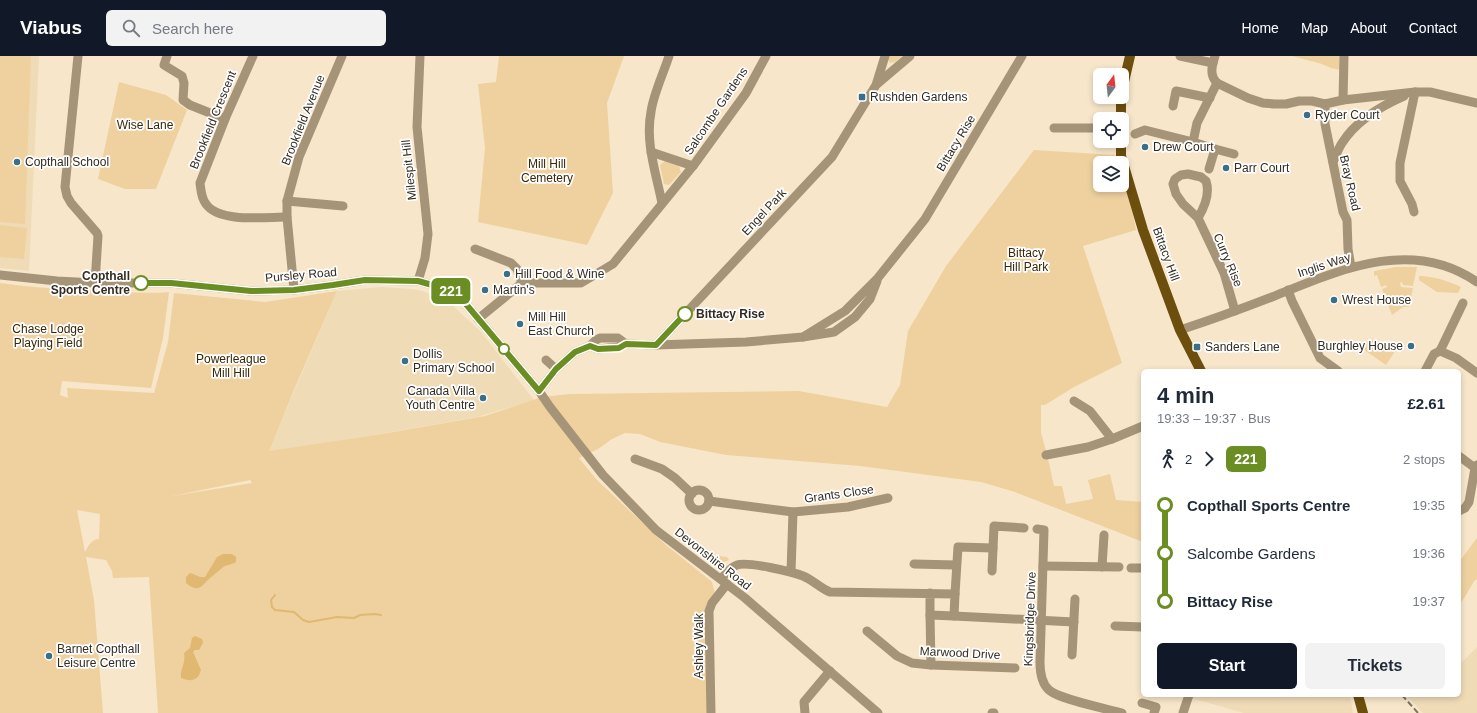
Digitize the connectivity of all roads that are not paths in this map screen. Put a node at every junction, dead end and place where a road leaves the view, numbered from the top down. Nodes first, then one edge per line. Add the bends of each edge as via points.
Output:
1 (78, 56) edge
2 (167, 56) edge
3 (253, 56) edge
4 (342, 56) edge
5 (420, 56) edge
6 (669, 56) edge
7 (766, 56) edge
8 (885, 56) edge
9 (910, 56) edge
10 (1022, 56) edge
11 (1130, 56) edge
12 (1180, 56) edge
13 (1344, 56) edge
14 (1214, 59) edge
15 (1127, 68) edge
16 (1217, 83) junction
17 (876, 85) junction
18 (1415, 92) junction
19 (1210, 98) junction
20 (1343, 100) junction
21 (1477, 103) edge
22 (1325, 104) junction
23 (1173, 106) dead end
24 (225, 119) junction
25 (1054, 128) dead end
26 (1093, 128) edge
27 (1136, 134) dead end
28 (1193, 142) junction
29 (1121, 148) edge
30 (1215, 149) junction
31 (651, 152) junction
32 (1234, 154) dead end
33 (1333, 162) junction
34 (693, 166) junction
35 (1209, 169) dead end
36 (287, 201) junction
37 (662, 203) junction
38 (343, 206) dead end
39 (1414, 212) dead end
40 (287, 217) junction
41 (1198, 218) junction
42 (475, 248) dead end
43 (1351, 268) junction
44 (0, 275) edge
45 (418, 281) junction
46 (1477, 282) edge
47 (95, 283) junction
48 (522, 284) junction
49 (294, 290) junction
50 (1288, 290) junction
51 (1463, 302) dead end
52 (1235, 311) junction
53 (478, 319) junction
54 (1180, 330) junction
55 (656, 345) junction
56 (1440, 352) junction
57 (546, 360) dead end
58 (556, 369) junction
59 (1200, 369) edge
60 (1335, 369) edge
61 (1426, 369) edge
62 (1477, 373) edge
63 (539, 391) junction
64 (1074, 401) dead end
65 (550, 407) joint
66 (1141, 427) edge
67 (1112, 439) junction
68 (1046, 455) dead end
69 (1461, 457) edge
70 (635, 459) dead end
71 (1476, 466) edge
72 (692, 494) junction
73 (888, 498) dead end
74 (709, 501) junction
75 (1461, 510) edge
76 (793, 512) junction
77 (1024, 528) dead end
78 (1037, 529) dead end
79 (1104, 535) dead end
80 (993, 548) junction
81 (914, 564) dead end
82 (956, 565) junction
83 (1043, 566) junction
84 (1102, 567) junction
85 (1119, 568) dead end
86 (1131, 568) dead end
87 (1141, 568) edge
88 (992, 570) dead end
89 (791, 572) junction
90 (724, 582) junction
91 (930, 593) junction
92 (955, 594) junction
93 (1075, 599) dead end
94 (930, 615) junction
95 (954, 616) junction
96 (1042, 619) junction
97 (1074, 622) junction
98 (1115, 626) dead end
99 (1141, 627) edge
100 (867, 631) dead end
101 (1072, 655) dead end
102 (931, 665) junction
103 (1015, 668) dead end
104 (830, 671) junction
105 (1187, 697) edge
106 (1358, 697) edge
107 (1142, 703) dead end
108 (711, 713) edge
109 (805, 713) edge
110 (878, 713) edge
111 (1122, 713) edge
112 (1154, 713) edge
113 (1183, 713) edge
114 (1362, 713) edge

1 - 47 street via 65,187 71,203 98,236
2 - 24 street via 164,65 182,76 183,100
3 - 24 street, Brookfield Crescent
4 - 36 street, Brookfield Avenue via 299,157
5 - 45 street, Milespit Hill via 417,127 428,234
6 - 31 street via 651,110
7 - 34 street, Salcombe Gardens via 746,93
8 - 17 street, Engel Park
9 - 17 street, Engel Park
10 - 55 street, Bittacy Rise via 925,219 877,279 870,299 855,318 834,332 803,337
11 - 15 main road
12 - 14 street
13 - 20 street
14 - 16 street via 1212,75
16 - 19 street
16 - 22 street via 1263,103 1282,105 1312,101
17 - 55 street, Engel Park via 832,157
18 - 20 street
18 - 21 street via 1437,93
18 - 33 street via 1378,109 1350,132
18 - 39 street via 1400,163 1400,181
19 - 23 street via 1176,91
19 - 28 street via 1197,123
20 - 22 street
22 - 33 street, Bray Road via 1325,124
24 - 40 street, Brookfield Crescent via 200,183 201,194 206,204 216,213 230,217
25 - 26 street
27 - 28 street via 1145,130
28 - 30 street
29 - 54 main road, Bittacy Hill via 1121,156 1143,230
30 - 32 street
30 - 35 street
31 - 34 street
31 - 37 street
33 - 43 street, Bray Road via 1343,212 1347,220
34 - 37 street, Salcombe Gardens
36 - 38 street
36 - 40 street, Brookfield Avenue
37 - 48 street, Salcombe Gardens via 613,264 581,283
40 - 49 street, Brookfield Avenue
41 - 41 street, Curry Rise via 1176,194 1173,184 1181,175 1195,175 1206,181 1208,192
41 - 52 street, Curry Rise via 1224,273
42 - 48 street via 511,263 517,269
43 - 46 street, Inglis Way via 1394,259 1413,259 1443,265
43 - 50 street, Inglis Way
44 - 47 street, Pursley Road
45 - 49 street, Pursley Road via 365,280
45 - 53 street, Pursley Road via 454,293
47 - 49 street, Pursley Road via 171,283 251,291
48 - 53 street
50 - 52 street, Inglis Way
50 - 60 street via 1320,358
51 - 56 street
52 - 54 street, Inglis Way
53 - 63 street, Pursley Road
54 - 59 main road, Bittacy Hill
55 - 58 street, Bittacy Rise via 626,344 619,348 598,349 590,346 575,352
56 - 61 street via 1434,354
56 - 62 street via 1456,358
57 - 58 street
58 - 63 street, Bittacy Rise
63 - 65 street, Pursley Road
64 - 67 street via 1090,411
65 - 90 street, Devonshire Road via 603,475 656,530
66 - 67 street
67 - 68 street via 1088,447
69 - 71 street
70 - 72 street via 662,469 676,478
71 - 75 street via 1469,502
72 - 74 street via 697,490 703,491
72 - 74 street via 690,502 696,509 704,508
73 - 76 street, Grants Close via 848,507
74 - 76 street, Grants Close
76 - 89 street, Grants Close
77 - 80 street via 994,526
78 - 83 street, Kingsbridge Drive via 1044,530
79 - 84 street
80 - 82 street via 958,547
80 - 88 street
81 - 82 street
82 - 92 street
83 - 84 street
83 - 96 street, Kingsbridge Drive
84 - 85 street
86 - 87 street
89 - 90 street, Ashley Walk via 739,564 728,571
89 - 91 street, Ashley Walk via 830,592
90 - 104 street, Devonshire Road
90 - 108 street, Ashley Walk via 710,611
91 - 92 street, Ashley Walk
91 - 94 street
92 - 95 street
93 - 97 street
94 - 95 street
94 - 102 street
95 - 96 street
96 - 97 street
96 - 111 street, Kingsbridge Drive via 1040,672 1049,691
97 - 101 street
98 - 99 street
100 - 102 street, Marwood Drive via 897,656 912,663
102 - 103 street, Marwood Drive
104 - 109 street via 804,702
104 - 110 street, Devonshire Road
105 - 113 street
106 - 114 main road
107 - 112 street via 1156,707

